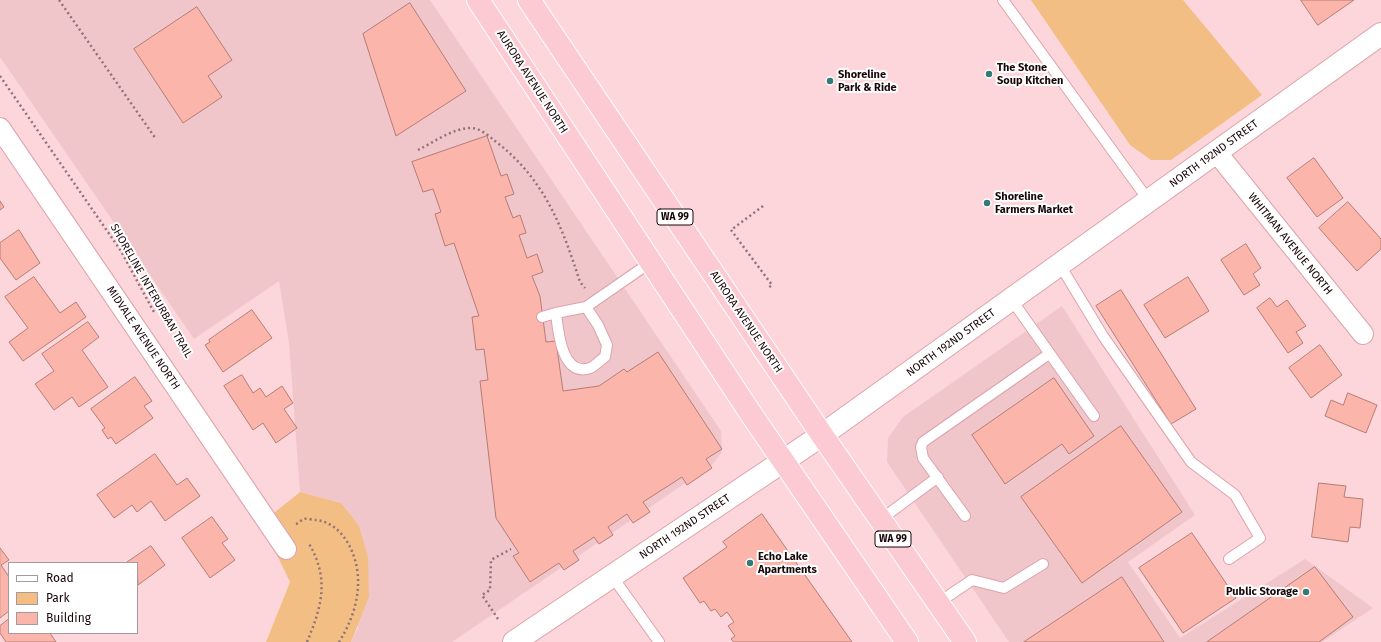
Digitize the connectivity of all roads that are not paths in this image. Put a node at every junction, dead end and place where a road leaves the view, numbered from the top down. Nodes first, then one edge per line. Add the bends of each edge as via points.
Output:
1 (478, 0) edge
2 (529, 0) edge
3 (1003, 0) edge
4 (1381, 34) edge
5 (0, 128) edge
6 (1217, 153) junction
7 (1148, 201) junction
8 (651, 262) junction
9 (1060, 265) junction
10 (1011, 299) junction
11 (590, 304) junction
12 (556, 313) junction
13 (542, 317) dead end
14 (1363, 334) dead end
15 (1050, 354) junction
16 (1094, 416) dead end
17 (822, 435) junction
18 (782, 461) junction
19 (938, 477) junction
20 (965, 516) dead end
21 (880, 520) junction
22 (286, 549) dead end
23 (1228, 559) dead end
24 (1043, 564) dead end
25 (612, 576) junction
26 (938, 603) junction
27 (514, 642) edge
28 (658, 642) edge
29 (907, 642) edge
30 (965, 642) edge

1 - 8 highway, AURORA AVENUE NORTH
2 - 17 highway, AURORA AVENUE NORTH / WA 99
3 - 7 lane
4 - 6 street, NORTH 192ND STREET
5 - 22 street, MIDVALE AVENUE NORTH
6 - 7 street, NORTH 192ND STREET
6 - 14 street, WHITMAN AVENUE NORTH
7 - 9 street, NORTH 192ND STREET
8 - 11 lane
8 - 18 highway, AURORA AVENUE NORTH
9 - 10 street, NORTH 192ND STREET
9 - 23 lane via 1103,336 1191,462 1235,495 1260,538
10 - 15 lane
10 - 17 street, NORTH 192ND STREET
11 - 12 lane
11 - 12 lane via 607,344 605,357 590,368 578,369 571,365 564,352
12 - 13 lane
15 - 16 lane
15 - 19 lane via 923,442 923,458
17 - 18 street, NORTH 192ND STREET
17 - 21 highway, AURORA AVENUE NORTH / WA 99
18 - 25 street, NORTH 192ND STREET
18 - 29 highway, AURORA AVENUE NORTH
19 - 20 lane
19 - 21 lane
21 - 26 highway, AURORA AVENUE NORTH / WA 99
24 - 26 lane via 1004,588 972,580
25 - 27 street, NORTH 192ND STREET
25 - 28 lane
26 - 30 highway, AURORA AVENUE NORTH / WA 99

